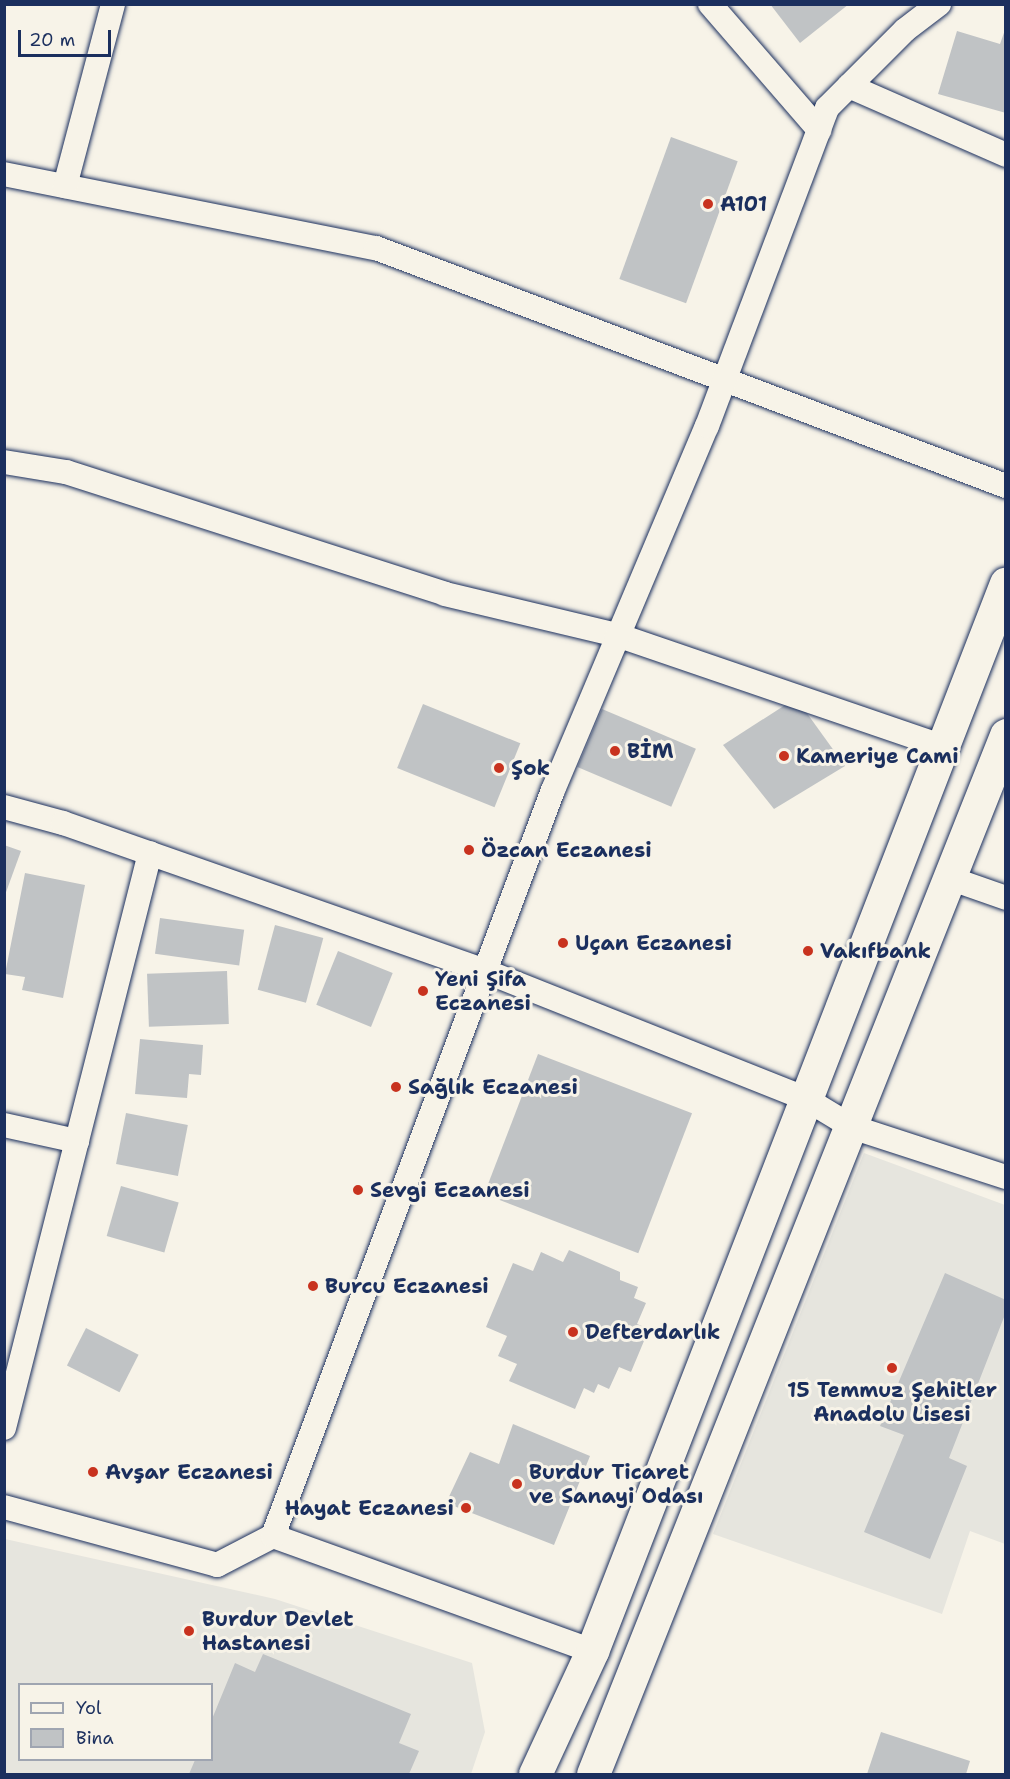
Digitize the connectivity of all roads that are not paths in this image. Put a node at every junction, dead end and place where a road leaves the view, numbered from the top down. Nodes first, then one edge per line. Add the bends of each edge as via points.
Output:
1 (113, 4) edge
2 (710, 4) edge
3 (939, 4) edge
4 (849, 86) junction
5 (819, 130) junction
6 (1005, 155) edge
7 (4, 174) edge
8 (64, 186) junction
9 (726, 378) junction
10 (4, 462) edge
11 (1005, 486) edge
12 (1005, 584) edge
13 (617, 635) junction
14 (1005, 735) edge
15 (942, 746) junction
16 (4, 807) edge
17 (150, 853) junction
18 (949, 878) junction
19 (1005, 898) edge
20 (485, 970) junction
21 (806, 1099) junction
22 (4, 1125) edge
23 (852, 1127) junction
24 (77, 1141) junction
25 (1005, 1177) edge
26 (4, 1428) edge
27 (4, 1507) edge
28 (273, 1536) junction
29 (592, 1651) junction
30 (535, 1774) edge
31 (593, 1774) edge

1 - 8 street
2 - 5 street
3 - 4 street
4 - 5 street via 827,108
4 - 6 street
5 - 9 street
7 - 8 street
8 - 9 street via 376,248
9 - 11 street
9 - 13 street
10 - 13 street via 66,472 445,594
12 - 15 main road
13 - 15 street
13 - 20 street
14 - 18 main road
15 - 21 main road
16 - 17 street
17 - 20 street
17 - 24 street
18 - 19 street
18 - 23 main road
20 - 21 street
20 - 28 street
21 - 23 street
21 - 29 main road
22 - 24 street
23 - 25 street
23 - 31 main road
24 - 26 street
27 - 28 street via 217,1565
28 - 29 street
29 - 30 main road

